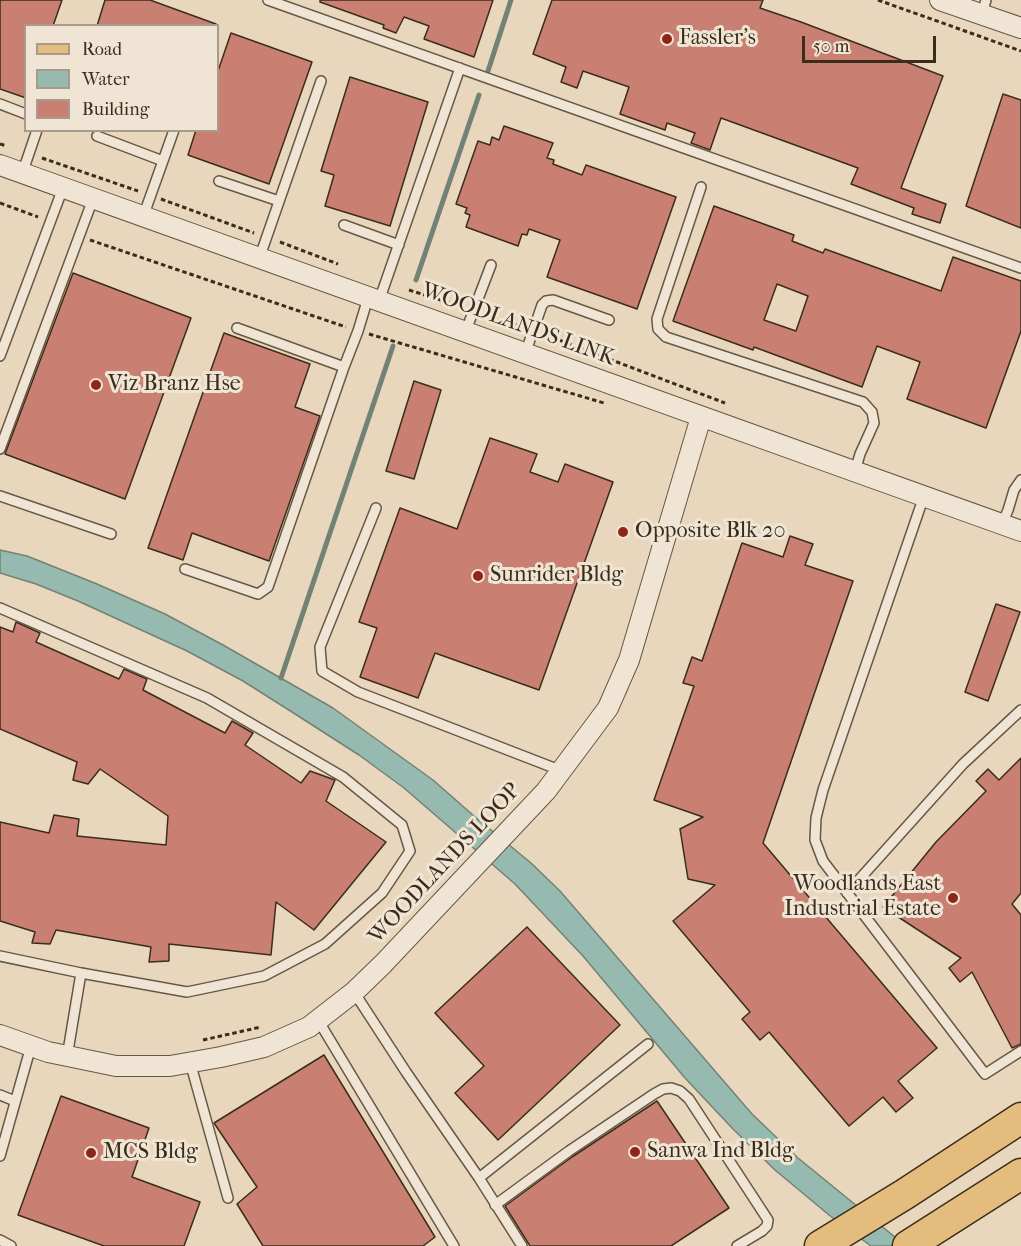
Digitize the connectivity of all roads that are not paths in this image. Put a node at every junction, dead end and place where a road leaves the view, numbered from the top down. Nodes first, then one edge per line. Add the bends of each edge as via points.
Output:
1 (268, 0) edge
2 (940, 0) edge
3 (984, 7) edge
4 (1021, 28) edge
5 (460, 68) junction
6 (321, 81) dead end
7 (0, 104) edge
8 (24, 113) edge
9 (36, 132) edge
10 (173, 132) edge
11 (97, 136) dead end
12 (163, 160) junction
13 (0, 165) edge
14 (22, 174) junction
15 (219, 181) dead end
16 (701, 187) dead end
17 (63, 188) junction
18 (93, 199) junction
19 (279, 201) junction
20 (142, 217) junction
21 (344, 225) dead end
22 (399, 245) junction
23 (259, 259) junction
24 (491, 265) dead end
25 (1021, 268) edge
26 (374, 300) junction
27 (609, 320) dead end
28 (237, 328) dead end
29 (465, 333) junction
30 (525, 354) junction
31 (0, 356) edge
32 (344, 367) junction
33 (701, 417) junction
34 (0, 449) edge
35 (855, 471) junction
36 (1021, 480) edge
37 (0, 496) edge
38 (924, 496) junction
39 (376, 508) dead end
40 (1002, 524) junction
41 (1021, 531) edge
42 (111, 534) dead end
43 (185, 569) dead end
44 (0, 608) edge
45 (1021, 710) edge
46 (562, 771) junction
47 (847, 893) junction
48 (0, 956) edge
49 (81, 973) junction
50 (354, 992) junction
51 (318, 1020) junction
52 (0, 1035) edge
53 (648, 1044) dead end
54 (31, 1046) junction
55 (1021, 1051) edge
56 (67, 1057) junction
57 (190, 1062) junction
58 (0, 1095) edge
59 (15, 1101) junction
60 (1021, 1118) edge
61 (0, 1156) edge
62 (1021, 1174) edge
63 (478, 1178) junction
64 (228, 1198) dead end
65 (495, 1205) junction
66 (0, 1240) edge
67 (11, 1246) edge
68 (454, 1246) edge
69 (522, 1246) edge
70 (737, 1246) edge
71 (820, 1246) edge
72 (908, 1246) edge

1 - 5 lane
2 - 3 street
3 - 4 street
5 - 22 lane
5 - 25 lane
6 - 19 lane
7 - 8 lane
9 - 14 lane
10 - 12 lane
11 - 12 lane
12 - 20 lane
13 - 14 street, WOODLANDS LINK
14 - 17 street, WOODLANDS LINK
15 - 19 lane
16 - 35 lane via 657,319 658,329 666,337 863,402 872,412 874,423
17 - 18 street, WOODLANDS LINK
17 - 31 lane
18 - 20 street, WOODLANDS LINK
18 - 34 lane
19 - 23 lane
20 - 23 street, WOODLANDS LINK
21 - 22 lane
22 - 26 lane via 386,283
23 - 26 street, WOODLANDS LINK
24 - 29 lane
26 - 29 street, WOODLANDS LINK
26 - 32 lane
27 - 30 lane via 546,301
28 - 32 lane
29 - 30 street, WOODLANDS LINK
30 - 33 street, WOODLANDS LINK
32 - 43 lane via 268,587 258,594
33 - 35 street, WOODLANDS LINK
33 - 46 street, WOODLANDS LOOP via 629,660 608,708
35 - 38 street, WOODLANDS LINK
36 - 40 lane
37 - 42 lane
38 - 40 street, WOODLANDS LINK
38 - 47 lane via 816,818 815,840 823,861
39 - 46 lane via 320,647 322,671 358,692
40 - 41 street, WOODLANDS LINK
44 - 49 lane via 207,698 343,777 402,825 410,851 382,893 325,944 264,976 187,992
45 - 47 lane via 963,764
46 - 50 street, WOODLANDS LOOP
47 - 55 lane via 985,1074
48 - 49 lane
49 - 56 lane
50 - 51 street, WOODLANDS LOOP
50 - 63 lane
51 - 57 street, WOODLANDS LOOP via 264,1047
51 - 68 lane
52 - 54 street, WOODLANDS LOOP
53 - 63 lane
54 - 56 street, WOODLANDS LOOP
54 - 59 lane
56 - 57 street, WOODLANDS LOOP via 116,1066
57 - 64 lane
58 - 59 lane
59 - 61 lane
60 - 71 main road
62 - 72 main road
63 - 65 lane
65 - 69 lane
65 - 70 lane via 654,1094 671,1088 689,1099 768,1220 762,1231
66 - 67 lane

